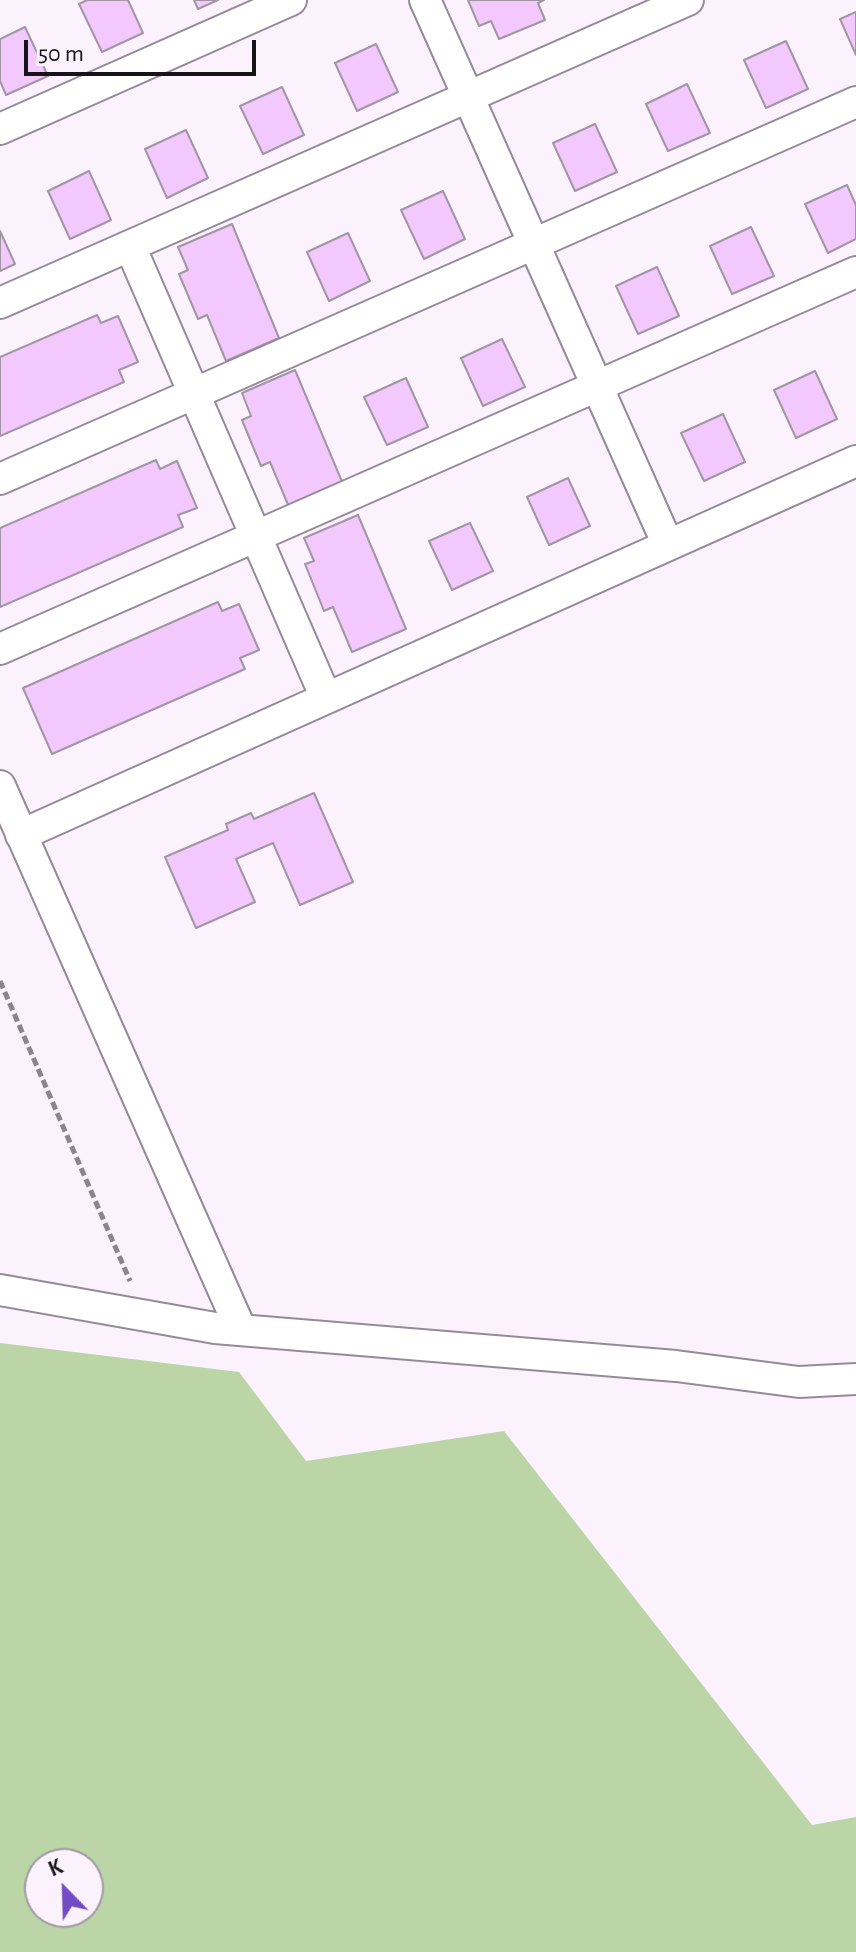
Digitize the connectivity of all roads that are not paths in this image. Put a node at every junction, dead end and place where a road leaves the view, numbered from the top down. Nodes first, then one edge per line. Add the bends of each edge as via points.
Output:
1 (291, 0) edge
2 (425, 0) edge
3 (688, 0) edge
4 (469, 98) junction
5 (856, 102) edge
6 (0, 129) edge
7 (533, 243) junction
8 (130, 246) junction
9 (856, 272) edge
10 (0, 303) edge
11 (596, 384) junction
12 (195, 393) junction
13 (856, 461) edge
14 (0, 479) edge
15 (257, 538) junction
16 (668, 545) junction
17 (0, 649) edge
18 (326, 698) junction
19 (0, 786) edge
20 (21, 835) junction
21 (0, 1290) edge
22 (241, 1330) junction
23 (856, 1379) edge

1 - 6 street
2 - 4 street
3 - 4 street
4 - 7 street
4 - 8 street
5 - 7 street
7 - 11 street
7 - 12 street
8 - 10 street
8 - 12 street
9 - 11 street
11 - 15 street
11 - 16 street
12 - 14 street
12 - 15 street
13 - 16 street
15 - 17 street
15 - 18 street
16 - 18 street
18 - 20 street
19 - 20 street
20 - 22 street
21 - 22 street
22 - 23 street via 676,1366 799,1382

